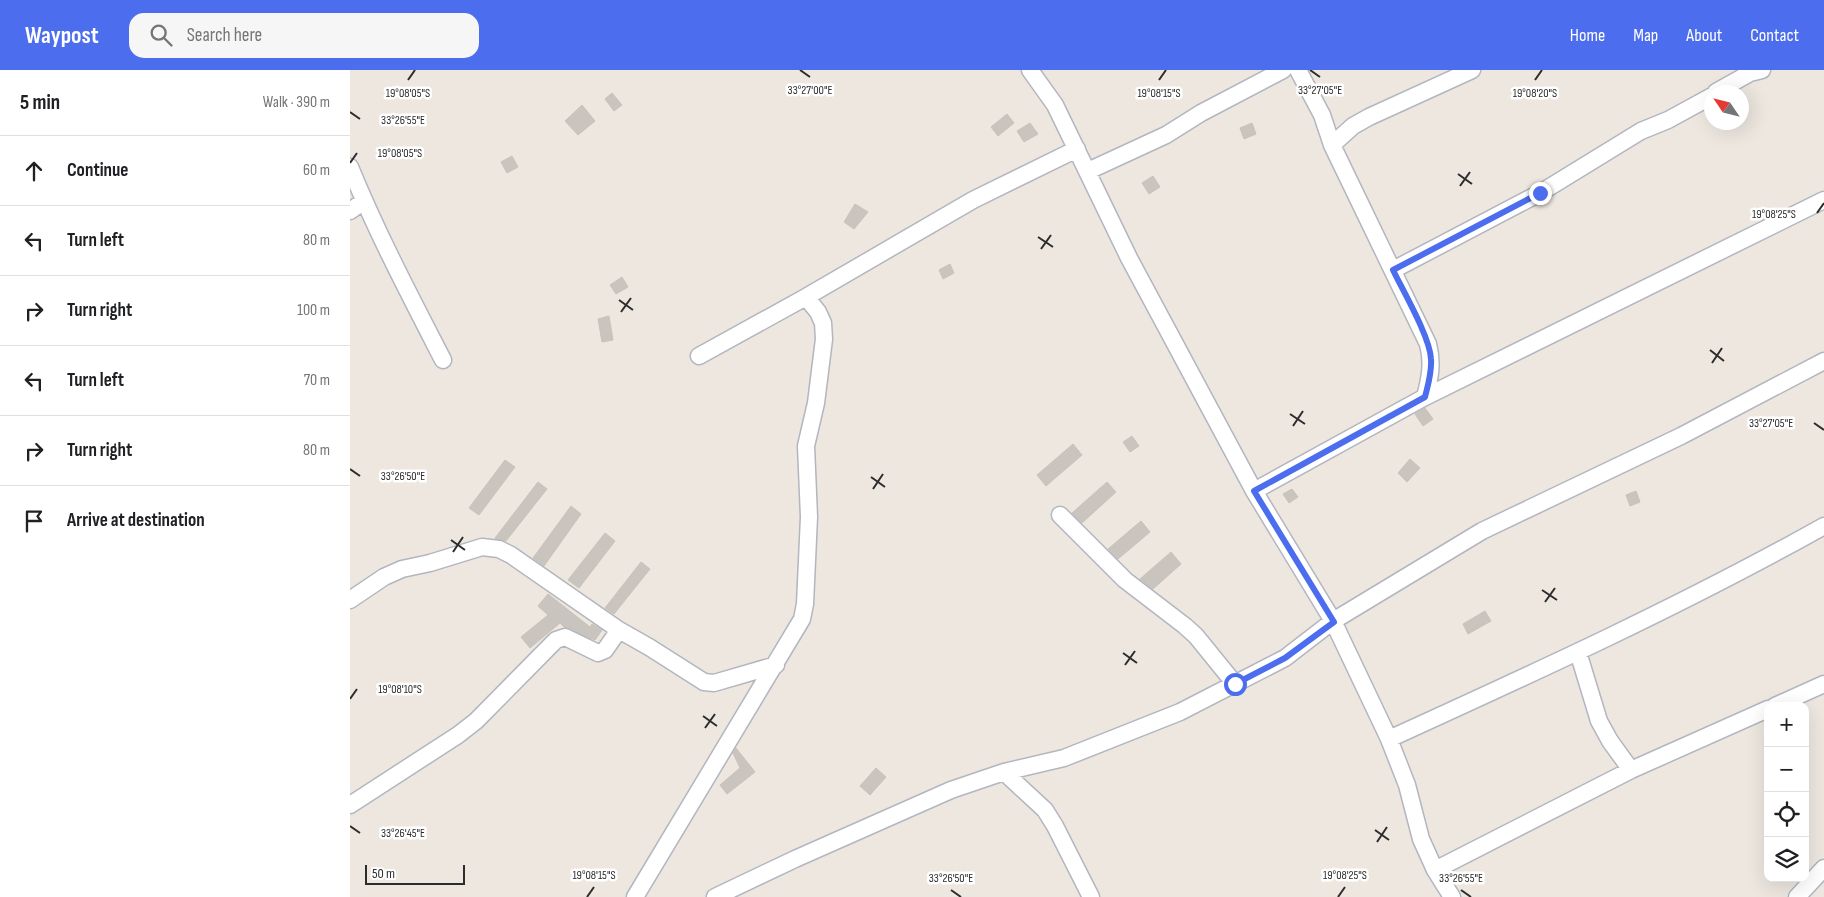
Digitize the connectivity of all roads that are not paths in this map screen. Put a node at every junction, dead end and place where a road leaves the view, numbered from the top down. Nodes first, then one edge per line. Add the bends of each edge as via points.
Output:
1 (1030, 70) edge
2 (1283, 70) edge
3 (1298, 70) edge
4 (1472, 70) edge
5 (1762, 70) edge
6 (1729, 85) edge
7 (1704, 100) edge
8 (1332, 145) junction
9 (1077, 149) junction
10 (350, 167) edge
11 (1088, 171) junction
12 (1824, 200) edge
13 (364, 201) junction
14 (350, 211) edge
15 (1393, 270) junction
16 (806, 297) junction
17 (699, 356) dead end
18 (443, 360) dead end
19 (1824, 361) edge
20 (1425, 397) junction
21 (1254, 491) junction
22 (1060, 515) dead end
23 (1824, 526) edge
24 (350, 600) edge
25 (1334, 622) junction
26 (619, 630) junction
27 (1578, 652) junction
28 (776, 664) junction
29 (1235, 684) junction
30 (1824, 684) edge
31 (1784, 702) edge
32 (1764, 711) edge
33 (1389, 740) junction
34 (1631, 770) junction
35 (1004, 772) junction
36 (350, 805) edge
37 (1824, 868) edge
38 (1435, 870) junction
39 (635, 897) edge
40 (715, 897) edge
41 (1091, 897) edge
42 (1452, 897) edge
43 (1797, 897) edge

1 - 9 street via 1055,104
2 - 11 street via 1200,113 1166,135
3 - 8 street via 1322,115
4 - 8 street via 1369,117
5 - 6 street
7 - 15 street via 1641,131 1540,193
8 - 15 street
9 - 11 street
9 - 16 street via 973,200
10 - 13 street
11 - 21 street via 1129,258
12 - 20 street
13 - 14 street
13 - 18 street
15 - 20 street via 1428,344 1431,373
16 - 17 street
16 - 28 street via 823,323 824,338 816,403 806,446 809,517 805,604 802,619
19 - 25 street via 1681,436 1482,531
20 - 21 street
21 - 25 street
22 - 29 street via 1125,580 1196,636
23 - 27 street
24 - 26 street via 402,569 482,547 499,548
25 - 29 street via 1285,658
25 - 33 street
26 - 28 street via 704,682 714,683
26 - 36 street via 605,650 598,653 565,637 556,640 476,721
27 - 33 street
27 - 34 street via 1599,721
28 - 39 street
29 - 35 street via 1180,712 1064,758
30 - 31 street
32 - 34 street
33 - 38 street via 1407,785 1421,839
34 - 38 street
35 - 40 street via 951,790
35 - 41 street via 1045,810
37 - 43 street
38 - 42 street

